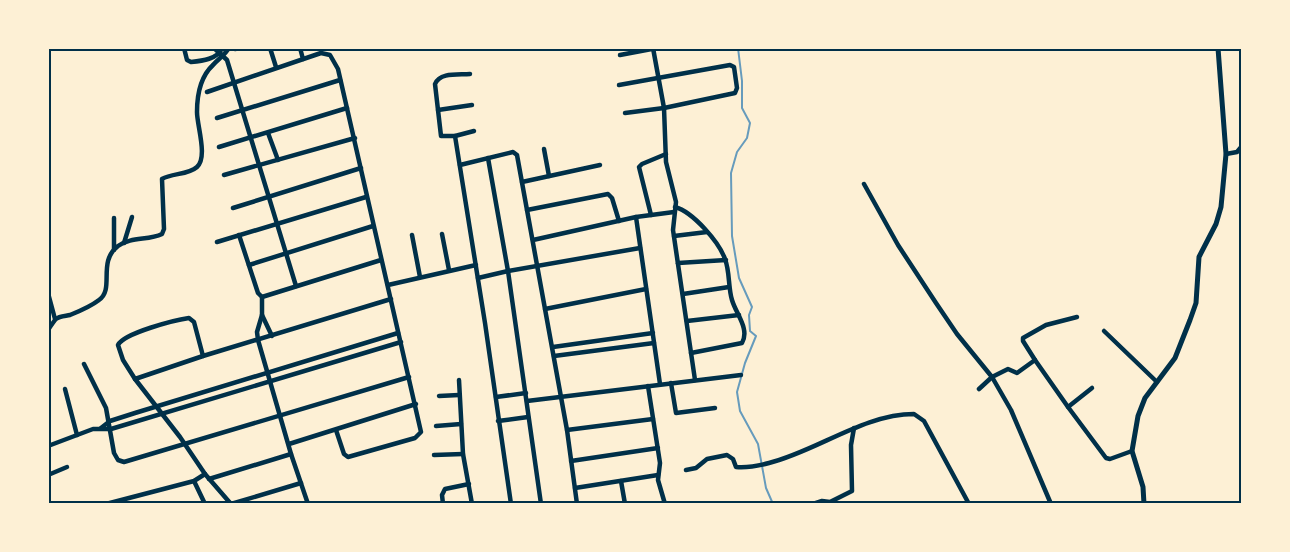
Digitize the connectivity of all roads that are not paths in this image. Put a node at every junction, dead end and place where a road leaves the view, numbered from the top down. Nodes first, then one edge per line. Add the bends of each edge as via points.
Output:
1 (184, 48) edge
2 (214, 48) edge
3 (229, 48) edge
4 (270, 48) edge
5 (300, 48) edge
6 (654, 48) edge
7 (1218, 48) edge
8 (222, 52) edge
9 (620, 55) dead end
10 (303, 59) junction
11 (276, 67) junction
12 (470, 74) dead end
13 (658, 78) junction
14 (340, 80) junction
15 (235, 82) junction
16 (619, 85) dead end
17 (207, 92) dead end
18 (472, 105) dead end
19 (347, 108) junction
20 (664, 108) junction
21 (243, 110) junction
22 (438, 110) junction
23 (625, 113) dead end
24 (217, 118) dead end
25 (474, 131) dead end
26 (268, 132) junction
27 (454, 136) junction
28 (250, 138) junction
29 (355, 138) junction
30 (1242, 146) edge
31 (219, 147) dead end
32 (543, 149) dead end
33 (666, 154) junction
34 (1226, 154) junction
35 (488, 158) junction
36 (278, 160) junction
37 (459, 165) junction
38 (600, 165) dead end
39 (259, 166) junction
40 (361, 168) junction
41 (224, 175) dead end
42 (549, 176) junction
43 (522, 182) junction
44 (864, 184) dead end
45 (269, 196) junction
46 (366, 197) junction
47 (234, 208) dead end
48 (527, 210) junction
49 (675, 210) junction
50 (651, 215) junction
51 (132, 217) dead end
52 (114, 218) dead end
53 (636, 218) junction
54 (620, 221) junction
55 (277, 223) junction
56 (373, 226) junction
57 (707, 232) junction
58 (442, 234) dead end
59 (412, 235) dead end
60 (239, 236) junction
61 (674, 236) junction
62 (533, 240) junction
63 (217, 242) dead end
64 (124, 243) junction
65 (640, 248) junction
66 (114, 250) junction
67 (286, 252) junction
68 (381, 260) junction
69 (726, 260) junction
70 (678, 263) junction
71 (249, 265) junction
72 (476, 265) junction
73 (538, 266) junction
74 (449, 270) junction
75 (508, 271) junction
76 (420, 277) junction
77 (478, 278) junction
78 (388, 285) junction
79 (296, 286) junction
80 (729, 287) junction
81 (646, 289) junction
82 (48, 293) edge
83 (683, 294) junction
84 (262, 297) junction
85 (391, 299) junction
86 (50, 304) edge
87 (545, 309) junction
88 (262, 315) junction
89 (739, 315) junction
90 (1077, 317) dead end
91 (55, 319) junction
92 (687, 321) junction
93 (48, 330) edge
94 (1104, 331) dead end
95 (398, 333) junction
96 (653, 333) junction
97 (272, 336) junction
98 (258, 340) junction
99 (606, 340) junction
100 (401, 342) junction
101 (654, 343) junction
102 (553, 347) junction
103 (351, 348) junction
104 (608, 349) junction
105 (691, 353) junction
106 (203, 356) junction
107 (352, 356) junction
108 (554, 356) junction
109 (313, 360) junction
110 (1035, 360) junction
111 (84, 364) dead end
112 (315, 368) junction
113 (268, 374) junction
114 (741, 375) dead end
115 (409, 377) junction
116 (992, 377) junction
117 (135, 379) junction
118 (459, 380) dead end
119 (695, 380) junction
120 (271, 381) junction
121 (1157, 382) junction
122 (671, 383) junction
123 (660, 384) junction
124 (230, 385) junction
125 (648, 386) junction
126 (1092, 388) dead end
127 (65, 389) dead end
128 (979, 389) dead end
129 (232, 393) junction
130 (526, 393) junction
131 (199, 395) junction
132 (459, 395) junction
133 (439, 396) dead end
134 (495, 397) junction
135 (561, 397) junction
136 (527, 401) junction
137 (201, 403) junction
138 (416, 404) junction
139 (1068, 406) junction
140 (155, 407) junction
141 (715, 408) dead end
142 (161, 414) junction
143 (281, 415) junction
144 (528, 417) junction
145 (653, 419) junction
146 (110, 421) junction
147 (498, 421) junction
148 (460, 424) junction
149 (436, 426) dead end
150 (102, 428) junction
151 (854, 428) junction
152 (111, 429) junction
153 (336, 430) junction
154 (567, 430) junction
155 (77, 435) junction
156 (184, 443) junction
157 (289, 444) junction
158 (48, 446) edge
159 (658, 448) junction
160 (1132, 451) junction
161 (291, 454) junction
162 (463, 454) junction
163 (434, 455) dead end
164 (571, 461) junction
165 (67, 467) dead end
166 (686, 470) dead end
167 (48, 475) edge
168 (658, 475) junction
169 (201, 478) junction
170 (621, 481) junction
171 (302, 483) junction
172 (469, 484) junction
173 (575, 488) junction
174 (109, 504) edge
175 (205, 504) edge
176 (231, 504) edge
177 (309, 504) edge
178 (443, 504) edge
179 (472, 504) edge
180 (511, 504) edge
181 (541, 504) edge
182 (577, 504) edge
183 (625, 504) edge
184 (665, 504) edge
185 (813, 504) edge
186 (969, 504) edge
187 (1051, 504) edge
188 (1144, 504) edge

1 - 8 street via 191,62
2 - 8 street
3 - 8 street
4 - 11 street
5 - 10 street
6 - 9 street
6 - 13 street
7 - 34 street
8 - 15 street
8 - 64 street via 206,72 198,95 201,162 193,170 162,180 164,232
10 - 11 street
10 - 14 street via 321,53 330,55
11 - 15 street
12 - 22 street via 437,78
13 - 16 street
13 - 20 street
13 - 20 street via 734,67 735,93
14 - 19 street
14 - 21 street
15 - 17 street
15 - 21 street
18 - 22 street
19 - 26 street
19 - 29 street
20 - 23 street
20 - 33 street
21 - 24 street
21 - 28 street
22 - 27 street via 441,136
25 - 27 street
26 - 28 street
26 - 36 street
27 - 37 street
28 - 31 street
28 - 39 street
29 - 36 street
29 - 40 street
30 - 34 street via 1237,152
32 - 42 street
33 - 49 street
33 - 50 street via 639,167
34 - 121 street via 1221,207 1199,256 1194,310 1175,358
35 - 37 street
35 - 43 street via 516,153
35 - 75 street
36 - 39 street
37 - 72 street
38 - 42 street
39 - 41 street
39 - 45 street
40 - 45 street
40 - 46 street
42 - 43 street
43 - 48 street
44 - 116 street via 936,303
45 - 47 street
45 - 55 street
46 - 55 street
46 - 56 street
48 - 54 street via 608,194
48 - 62 street
49 - 50 street
49 - 57 street via 684,209
49 - 61 street
50 - 53 street
51 - 64 street
52 - 66 street
53 - 54 street
53 - 65 street
54 - 62 street
55 - 60 street
55 - 67 street
56 - 67 street
56 - 68 street
57 - 61 street
57 - 69 street
58 - 74 street
59 - 76 street
60 - 63 street
60 - 71 street
61 - 70 street
62 - 73 street
64 - 66 street
65 - 73 street
65 - 81 street
66 - 91 street via 106,264 106,292 101,299
67 - 71 street
67 - 79 street
68 - 78 street
68 - 79 street
69 - 70 street
69 - 80 street
70 - 83 street
71 - 84 street
72 - 74 street
72 - 77 street
73 - 75 street
73 - 87 street
74 - 76 street
75 - 77 street
75 - 130 street
76 - 78 street
77 - 134 street
78 - 85 street
79 - 84 street
80 - 83 street
80 - 89 street
81 - 87 street
81 - 96 street
82 - 86 street
83 - 92 street
84 - 88 street
85 - 95 street
85 - 97 street
86 - 91 street
87 - 102 street
88 - 97 street
88 - 98 street
89 - 92 street
89 - 105 street via 745,333 742,343
90 - 110 street via 1046,325 1023,338
91 - 93 street
92 - 105 street
94 - 121 street
95 - 100 street
95 - 103 street
96 - 99 street
96 - 101 street
97 - 98 street
98 - 106 street
98 - 113 street
99 - 102 street
99 - 104 street
100 - 107 street
100 - 115 street
101 - 104 street
101 - 123 street
102 - 108 street
103 - 107 street
103 - 109 street
104 - 108 street
105 - 119 street
106 - 117 street
106 - 117 street via 190,319 136,333 118,345
107 - 112 street
108 - 135 street
109 - 112 street
109 - 113 street
110 - 116 street via 1017,373 1009,369
110 - 139 street
111 - 146 street
112 - 120 street
113 - 120 street
113 - 124 street
114 - 119 street
115 - 138 street
115 - 143 street
116 - 128 street
116 - 187 street via 1011,410
117 - 140 street
118 - 132 street
119 - 122 street
120 - 129 street
120 - 143 street
121 - 160 street via 1140,409
122 - 123 street
122 - 141 street via 676,413
123 - 125 street
124 - 129 street
124 - 131 street
125 - 135 street
125 - 145 street
126 - 139 street
127 - 155 street
129 - 137 street
130 - 134 street
130 - 136 street
131 - 137 street
131 - 140 street
132 - 133 street
132 - 148 street
134 - 147 street
135 - 136 street
135 - 154 street
136 - 144 street
137 - 142 street
138 - 153 street
138 - 153 street via 421,432 414,438 348,457
139 - 160 street via 1107,459
140 - 142 street
140 - 146 street
142 - 152 street
142 - 156 street
143 - 156 street
143 - 157 street
144 - 147 street
144 - 181 street
145 - 154 street
145 - 159 street
146 - 150 street
146 - 152 street
147 - 180 street
148 - 149 street
148 - 162 street
150 - 152 street
150 - 155 street
151 - 166 street via 810,450 774,462 736,467 727,455 707,459
151 - 185 street via 852,491 830,502
151 - 186 street via 910,414 920,417
152 - 156 street via 114,453 121,461
153 - 157 street
154 - 164 street
155 - 158 street
156 - 169 street
157 - 161 street
159 - 164 street
159 - 168 street
160 - 188 street
161 - 169 street
161 - 171 street
162 - 163 street
162 - 172 street
164 - 173 street
165 - 167 street
168 - 170 street
168 - 184 street
169 - 174 street
169 - 175 street
169 - 176 street
170 - 173 street
170 - 183 street
171 - 176 street
171 - 177 street
172 - 178 street via 446,489
172 - 179 street
173 - 182 street

